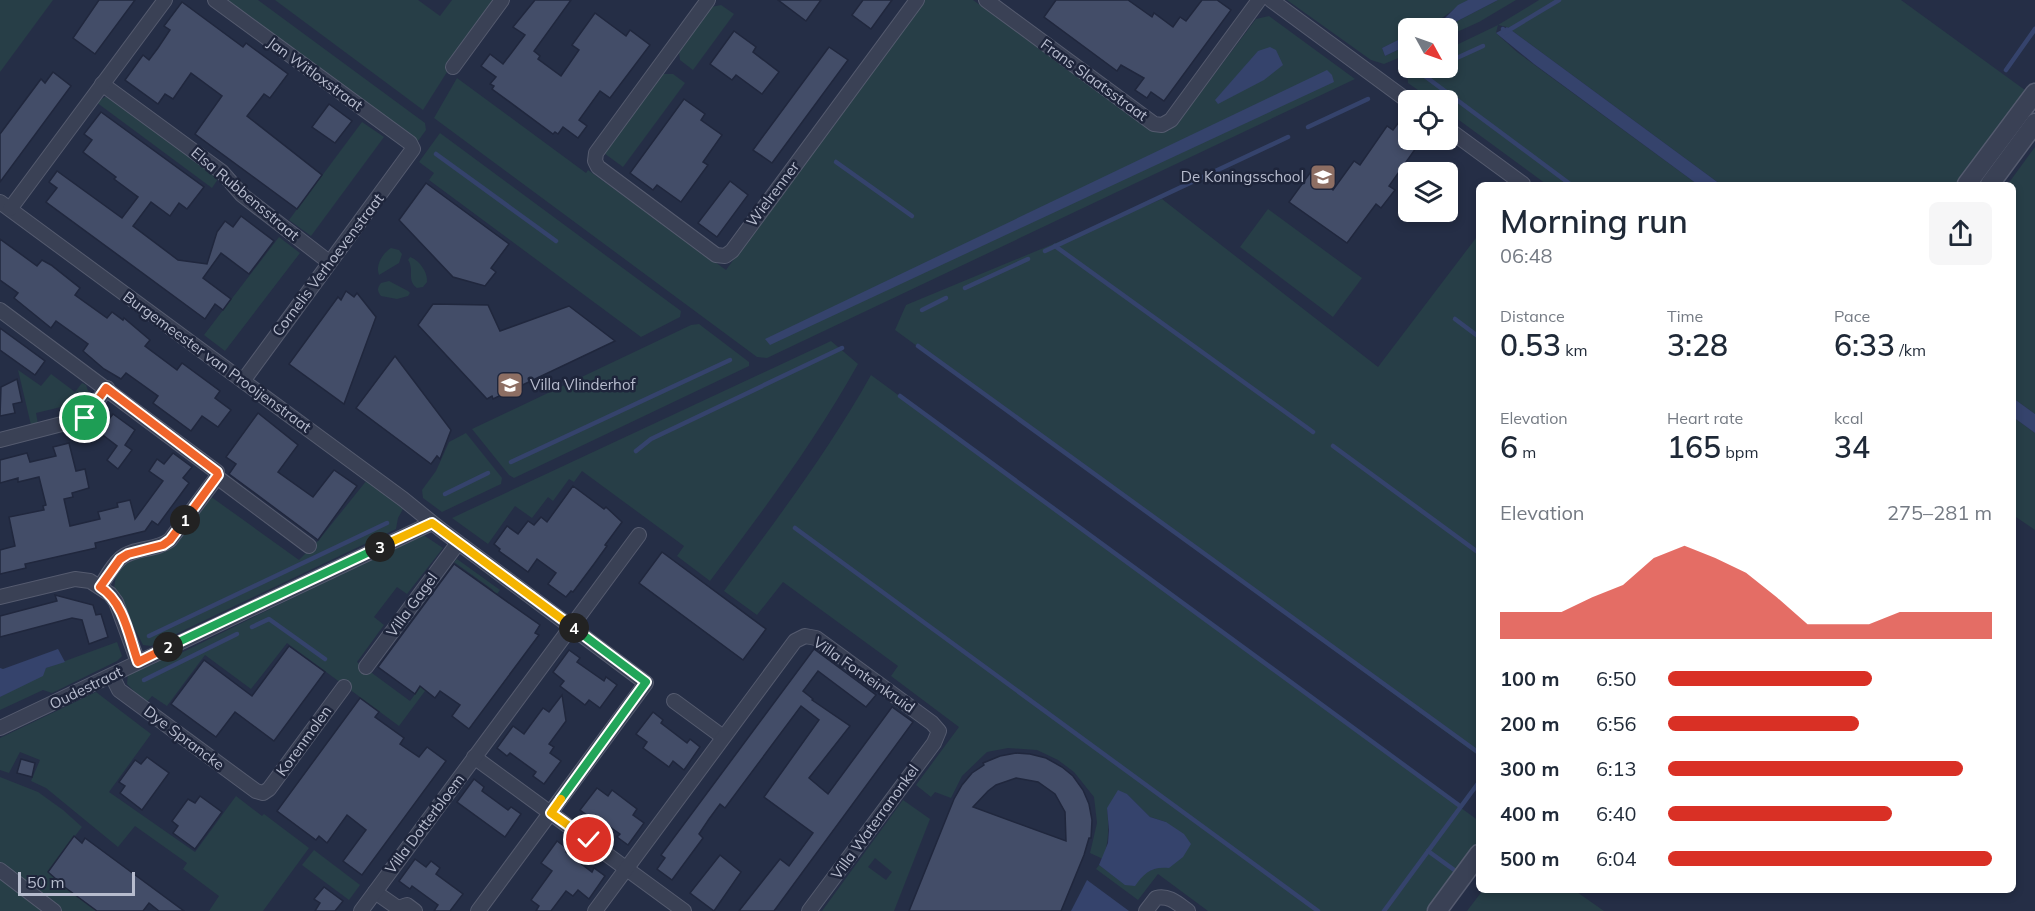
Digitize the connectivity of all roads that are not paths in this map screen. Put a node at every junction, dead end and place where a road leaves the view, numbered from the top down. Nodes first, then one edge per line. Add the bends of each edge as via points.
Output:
1 (165, 0) edge
2 (215, 0) edge
3 (502, 0) edge
4 (708, 0) edge
5 (917, 0) edge
6 (986, 0) edge
7 (1259, 0) edge
8 (1270, 0) edge
9 (453, 67) dead end
10 (102, 84) junction
11 (2035, 93) edge
12 (1398, 94) edge
13 (2035, 123) edge
14 (1458, 136) edge
15 (412, 149) joint
16 (1520, 182) edge
17 (1968, 182) edge
18 (1991, 182) edge
19 (5, 206) edge
20 (329, 262) junction
21 (0, 310) edge
22 (243, 381) junction
23 (106, 388) junction
24 (0, 440) edge
25 (218, 476) junction
26 (432, 523) junction
27 (639, 535) dead end
28 (458, 543) junction
29 (309, 546) dead end
30 (100, 587) junction
31 (0, 597) edge
32 (571, 626) junction
33 (138, 662) junction
34 (366, 667) dead end
35 (112, 676) junction
36 (344, 687) dead end
37 (674, 702) dead end
38 (0, 729) edge
39 (939, 731) joint
40 (723, 737) junction
41 (474, 757) junction
42 (263, 793) joint
43 (551, 813) junction
44 (1476, 858) edge
45 (626, 868) junction
46 (0, 870) edge
47 (1476, 876) edge
48 (375, 892) junction
49 (398, 910) edge
50 (54, 911) edge
51 (361, 911) edge
52 (415, 911) edge
53 (478, 911) edge
54 (595, 911) edge
55 (684, 911) edge
56 (809, 911) edge
57 (1146, 911) edge
58 (1188, 911) edge
59 (1437, 911) edge
60 (1451, 911) edge

1 - 10 street
2 - 15 street, Jan Witloxstraat via 410,143
3 - 9 street
4 - 5 street, Wielrenner via 596,153 595,161 598,168 716,255 725,256
6 - 7 street, Frans Slaatsstraat via 1154,124 1162,125 1171,120
8 - 12 street
10 - 19 street
10 - 20 street, Elsa Rubbensstraat via 222,172 242,195
11 - 17 street
13 - 18 street
14 - 16 street
15 - 20 street, Cornelis Verhoevenstraat
19 - 22 street, Burgemeester van Prooijenstraat
20 - 22 street, Cornelis Verhoevenstraat
21 - 23 street
22 - 26 street, Burgemeester van Prooijenstraat
23 - 24 street via 85,418
23 - 25 street
25 - 29 street
25 - 30 street via 170,540 120,559
26 - 28 street
26 - 33 street, Oudestraat
27 - 32 street, Villa Dotterbloem
28 - 32 street
28 - 34 street, Villa Gagel
30 - 31 street via 75,579
30 - 33 street via 117,602
32 - 41 street, Villa Dotterbloem
32 - 43 street via 646,682
33 - 35 street, Oudestraat
35 - 38 street, Oudestraat
35 - 42 street, Dye Sprancke via 119,690
36 - 42 street, Korenmolen
37 - 40 street
39 - 40 street, Villa Fonteinkruid via 816,638 805,636 795,641
39 - 56 street, Villa Waterranonkel
40 - 45 street, Villa Fonteinkruid
41 - 43 street
41 - 48 street, Villa Dotterbloem
43 - 45 street
43 - 53 street
44 - 59 street
45 - 54 street, Villa Fonteinkruid
45 - 55 street
46 - 50 street
47 - 60 street
48 - 49 street
48 - 51 street, Villa Dotterbloem
49 - 52 street via 407,905
57 - 58 street via 1162,896

